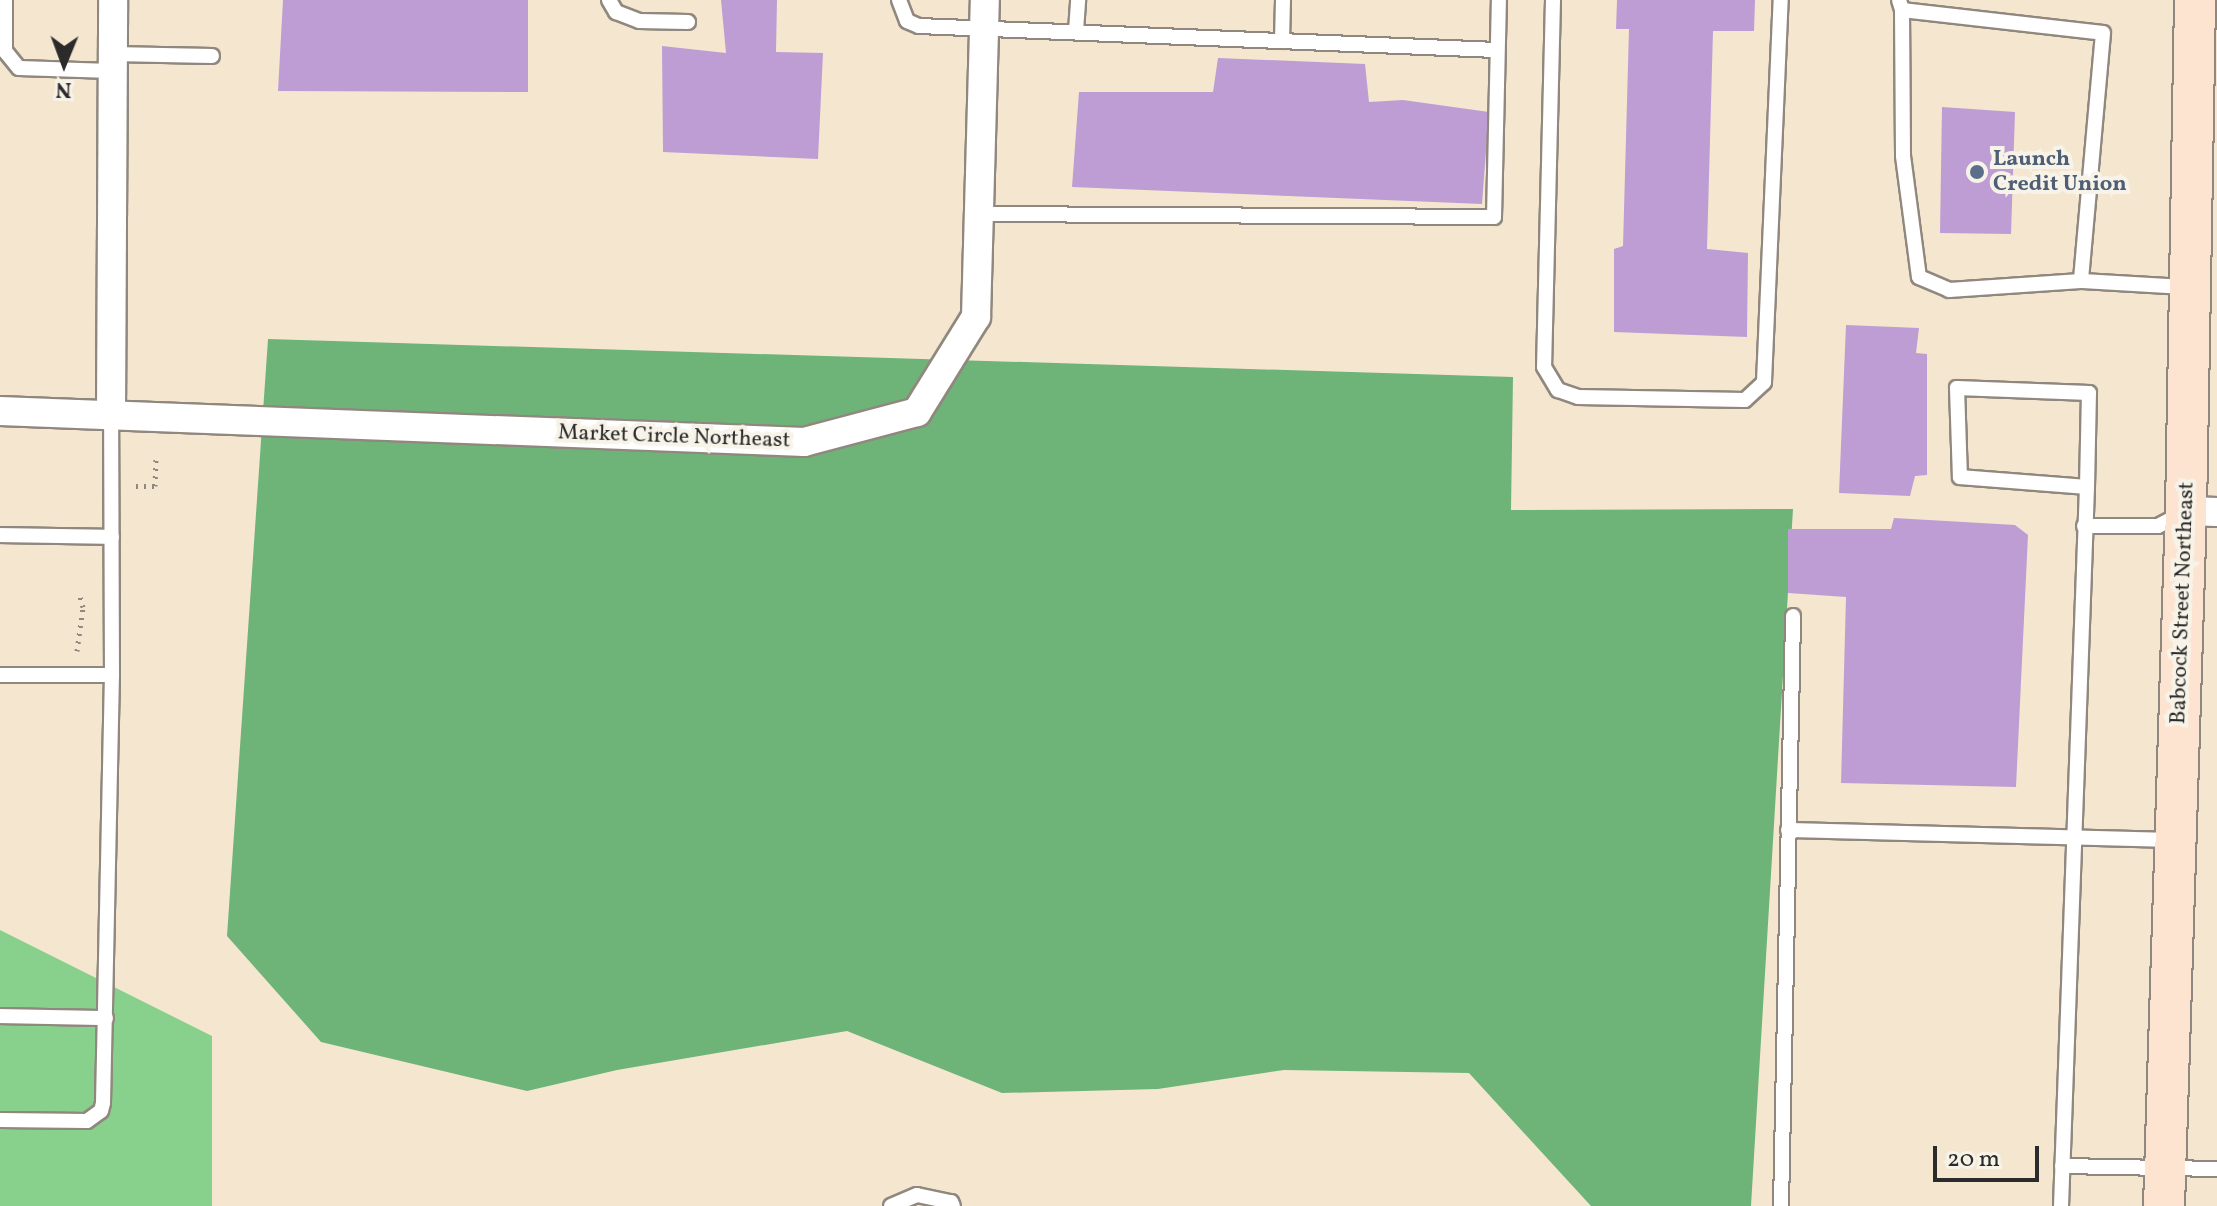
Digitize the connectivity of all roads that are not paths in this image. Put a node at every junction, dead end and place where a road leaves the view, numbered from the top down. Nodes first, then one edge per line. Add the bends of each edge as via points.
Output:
1 (5, 0) edge
2 (113, 0) edge
3 (609, 0) edge
4 (899, 0) edge
5 (1078, 0) edge
6 (1283, 0) edge
7 (1499, 0) edge
8 (1553, 0) edge
9 (1781, 0) edge
10 (2195, 0) edge
11 (1900, 5) edge
12 (985, 14) edge
13 (688, 22) dead end
14 (1076, 31) junction
15 (1282, 41) junction
16 (1497, 50) junction
17 (212, 56) dead end
18 (111, 63) junction
19 (979, 214) junction
20 (2081, 281) junction
21 (2190, 287) junction
22 (0, 411) edge
23 (111, 413) junction
24 (2087, 487) junction
25 (2202, 512) edge
26 (2084, 526) junction
27 (0, 535) edge
28 (112, 537) junction
29 (1793, 616) dead end
30 (0, 675) edge
31 (112, 675) junction
32 (1788, 830) junction
33 (2073, 838) junction
34 (2175, 840) junction
35 (0, 1016) edge
36 (106, 1018) junction
37 (0, 1120) edge
38 (2062, 1166) junction
39 (2217, 1169) edge
40 (2164, 1187) edge
41 (891, 1206) edge
42 (953, 1206) edge
43 (1781, 1206) edge
44 (2061, 1206) edge

1 - 18 lane via 5,51 19,68
2 - 18 street
3 - 13 lane via 616,12 639,21
4 - 12 lane via 907,21 919,26
5 - 14 lane
6 - 15 lane
7 - 16 lane
8 - 9 lane via 1544,367 1558,390 1578,397 1745,400 1764,382
10 - 21 main road, Babcock Street Northeast
11 - 20 lane via 1903,156 1919,277 1949,290
11 - 20 lane via 2103,33
12 - 14 lane
12 - 19 street, Market Circle Northeast
14 - 15 lane
15 - 16 lane
16 - 19 lane via 1494,217
17 - 18 lane
18 - 23 street
19 - 23 street, Market Circle Northeast via 976,317 917,412 804,442
20 - 21 lane
21 - 25 main road, Babcock Street Northeast
22 - 23 street, Market Circle Northeast
23 - 28 lane
24 - 24 lane via 1960,477 1957,388 2089,393
24 - 26 lane
25 - 26 lane via 2158,526
25 - 34 main road, Babcock Street Northeast
26 - 33 lane
27 - 28 lane
28 - 31 lane
29 - 32 lane
30 - 31 lane
31 - 36 lane
32 - 33 lane
32 - 43 lane
33 - 34 lane
33 - 38 lane
34 - 40 main road, Babcock Street Northeast
35 - 36 lane
36 - 37 lane via 103,1103 96,1117
38 - 40 lane
38 - 44 lane
39 - 40 lane
41 - 42 lane via 917,1195

